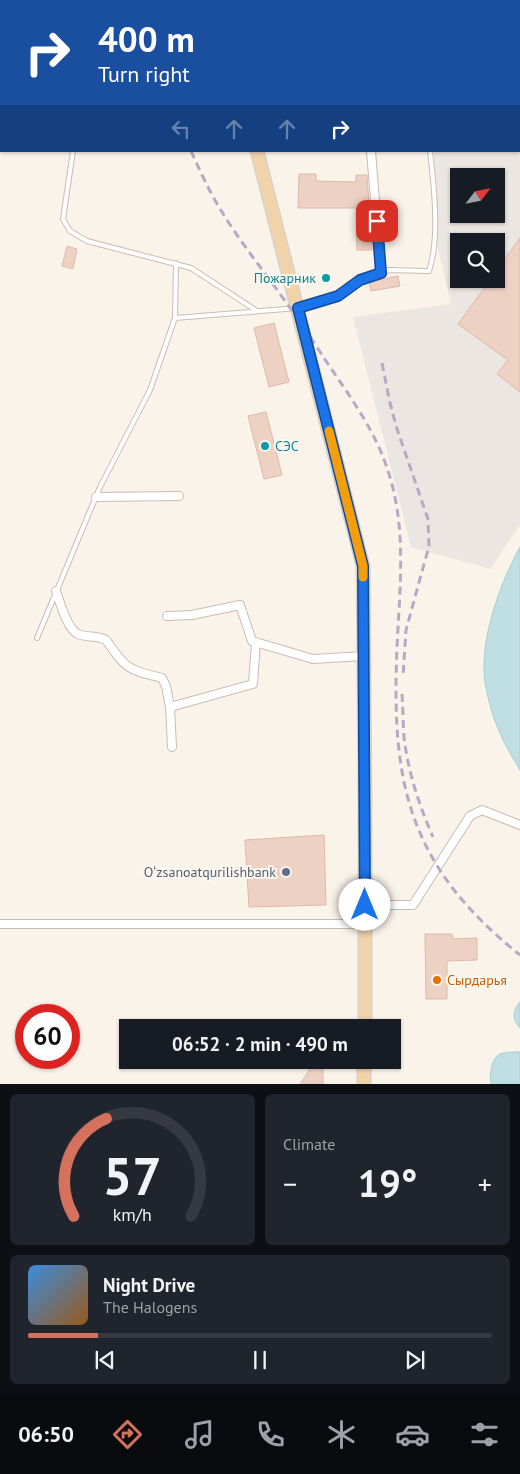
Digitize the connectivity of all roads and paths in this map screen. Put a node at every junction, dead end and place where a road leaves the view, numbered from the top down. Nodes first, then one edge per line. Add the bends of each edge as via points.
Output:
1 (73, 152) edge
2 (257, 152) edge
3 (372, 152) edge
4 (430, 152) edge
5 (176, 263) junction
6 (381, 273) junction
7 (298, 308) junction
8 (257, 311) junction
9 (175, 318) junction
10 (179, 496) dead end
11 (96, 497) junction
12 (56, 591) junction
13 (167, 616) dead end
14 (37, 638) dead end
15 (256, 642) junction
16 (364, 656) junction
17 (170, 706) junction
18 (172, 746) dead end
19 (520, 825) edge
20 (365, 905) junction
21 (0, 924) edge
22 (365, 924) junction
23 (364, 1019) edge
24 (364, 1069) edge
25 (364, 1084) edge

1 - 5 lane via 63,218 70,231 87,241
2 - 7 main road
3 - 6 street
4 - 6 lane via 435,192 433,258 429,271 388,270
5 - 8 lane via 191,268
5 - 9 lane
6 - 7 lane via 360,280 338,296
7 - 8 lane
7 - 16 main road via 363,566
8 - 9 lane
9 - 11 lane via 150,390
10 - 11 street
11 - 12 lane
12 - 14 lane
12 - 17 street via 74,631 106,640 133,671 162,678
13 - 15 street via 192,615 240,605 252,641
15 - 16 street via 312,659
15 - 17 street via 253,684
16 - 20 main road
17 - 18 street
19 - 20 street via 482,810 470,816 413,905
20 - 22 main road
21 - 22 street
22 - 23 main road
24 - 25 main road

